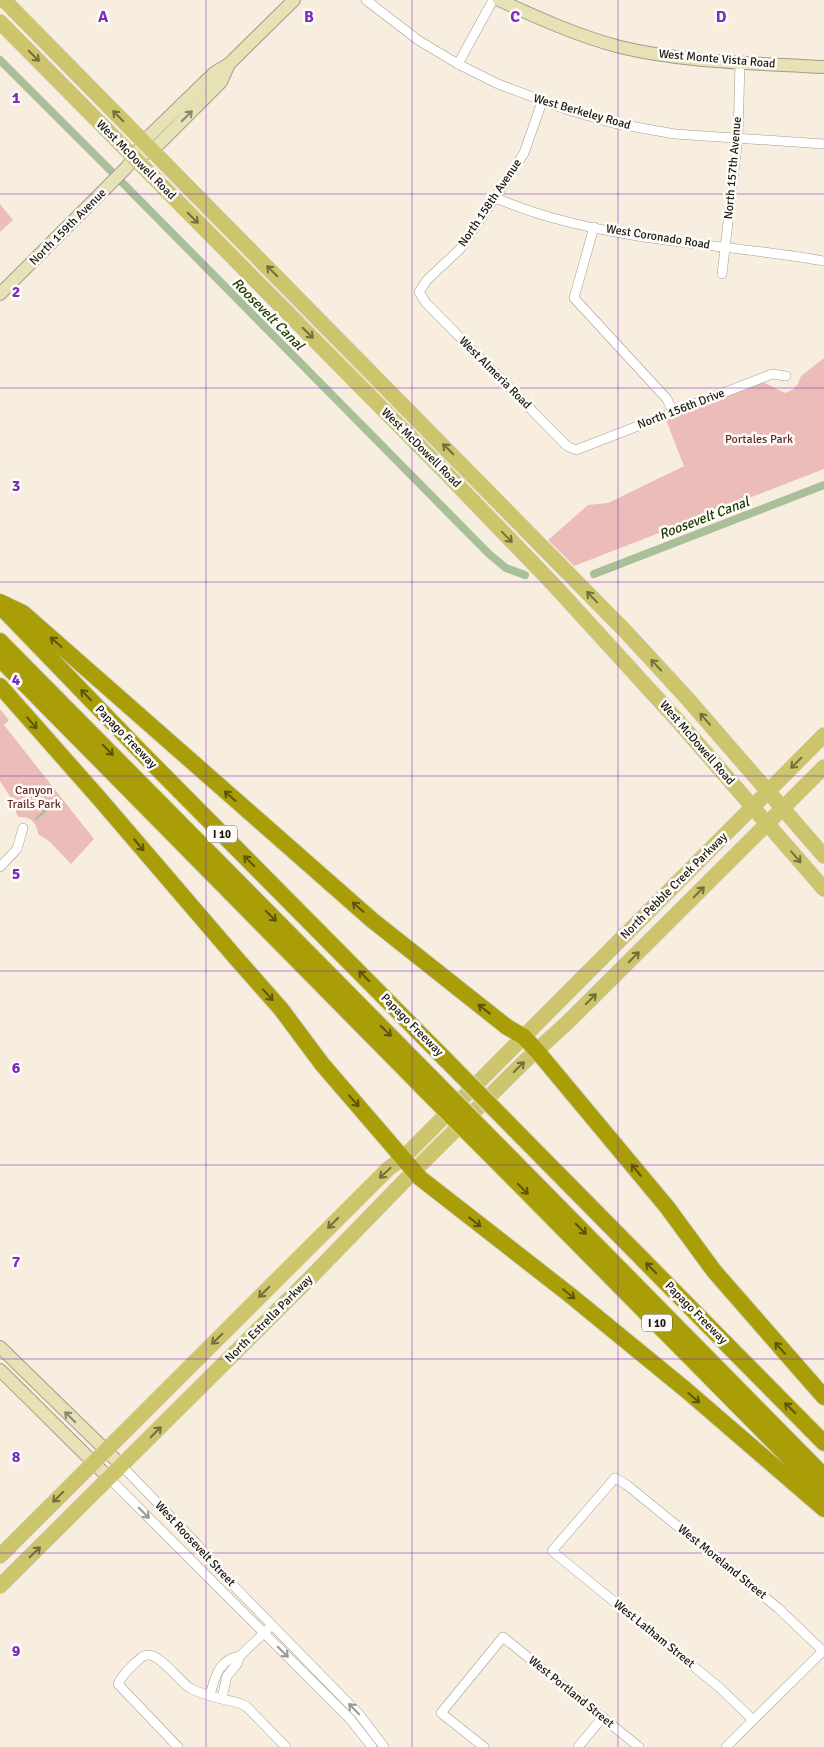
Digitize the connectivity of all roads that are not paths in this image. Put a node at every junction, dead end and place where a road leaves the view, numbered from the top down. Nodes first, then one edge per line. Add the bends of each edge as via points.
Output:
1 (4, 0) edge
2 (294, 0) edge
3 (366, 0) edge
4 (493, 0) edge
5 (499, 0) edge
6 (0, 22) edge
7 (740, 62) junction
8 (458, 64) junction
9 (824, 67) edge
10 (542, 102) junction
11 (738, 137) junction
12 (824, 144) edge
13 (148, 146) junction
14 (134, 158) junction
15 (495, 198) junction
16 (594, 227) junction
17 (726, 248) junction
18 (824, 261) edge
19 (722, 274) dead end
20 (419, 292) joint
21 (0, 294) edge
22 (786, 376) dead end
23 (673, 412) junction
24 (576, 450) joint
25 (446, 473) junction
26 (519, 521) junction
27 (0, 604) edge
28 (626, 632) junction
29 (0, 641) edge
30 (611, 648) junction
31 (0, 660) edge
32 (0, 686) edge
33 (824, 735) edge
34 (824, 768) edge
35 (768, 792) junction
36 (753, 807) junction
37 (783, 809) junction
38 (768, 824) junction
39 (24, 828) dead end
40 (824, 856) edge
41 (0, 867) edge
42 (824, 889) edge
43 (665, 895) junction
44 (653, 938) junction
45 (524, 1037) junction
46 (537, 1051) junction
47 (426, 1082) junction
48 (493, 1150) junction
49 (403, 1158) junction
50 (414, 1171) junction
51 (238, 1318) junction
52 (258, 1330) junction
53 (0, 1347) edge
54 (0, 1370) edge
55 (824, 1397) edge
56 (824, 1443) edge
57 (106, 1450) junction
58 (92, 1463) junction
59 (122, 1466) junction
60 (824, 1476) edge
61 (109, 1478) junction
62 (615, 1478) joint
63 (824, 1493) edge
64 (824, 1509) edge
65 (2, 1553) edge
66 (0, 1573) edge
67 (0, 1586) edge
68 (271, 1625) junction
69 (264, 1633) junction
70 (824, 1651) edge
71 (240, 1656) junction
72 (216, 1674) junction
73 (226, 1678) junction
74 (210, 1695) junction
75 (222, 1698) junction
76 (603, 1717) junction
77 (753, 1720) junction
78 (178, 1747) edge
79 (286, 1747) edge
80 (372, 1747) edge
81 (384, 1747) edge
82 (484, 1747) edge
83 (578, 1747) edge
84 (639, 1747) edge
85 (726, 1747) edge

13 -> 1 main road, West McDowell Road
2 - 13 street, North 159th Avenue via 229,64 221,82
3 - 8 street, West Berkeley Road via 418,40
4 - 8 street
5 - 7 street, West Monte Vista Road via 578,34 618,46 673,56
6 -> 14 main road, West McDowell Road
7 - 9 street, West Monte Vista Road
7 - 11 street, North 157th Avenue
8 - 10 street, West Berkeley Road
10 - 11 street, West Berkeley Road via 642,129
10 - 15 street, North 158th Avenue via 524,153
11 - 12 street, West Berkeley Road
11 - 17 street, North 157th Avenue
13 - 14 street, North 159th Avenue
26 -> 13 main road, West McDowell Road
14 - 21 street, North 159th Avenue
14 -> 25 main road, West McDowell Road
15 - 16 street, West Coronado Road via 552,218
15 - 20 street, North 158th Avenue via 460,249
16 - 17 street, West Coronado Road
16 - 23 street via 574,298 667,399
17 - 18 street, West Coronado Road
17 - 19 street, North 157th Avenue
20 - 24 street, West Almeria Road via 426,303 567,446
22 - 23 street, North 156th Drive via 772,374
23 - 24 street, North 156th Drive
25 - 26 main road via 462,474 505,518
25 -> 30 main road, West McDowell Road
28 -> 26 main road, West McDowell Road
45 -> 27 highway via 492,1016 372,920 23,613
56 -> 27 highway, Papago Freeway / I 10, bridge via 147,758
28 - 30 main road
35 -> 28 main road, West McDowell Road
29 -> 47 highway
30 - 36 main road, West McDowell Road
31 - 47 highway, I 10
32 -> 49 highway via 281,1009 322,1064
33 -> 35 main road, North Pebble Creek Parkway
34 - 37 main road, North Pebble Creek Parkway
35 - 36 main road, North Pebble Creek Parkway
35 - 37 main road, West McDowell Road
36 - 38 main road, West McDowell Road
36 - 43 main road, North Pebble Creek Parkway
37 - 38 main road, North Pebble Creek Parkway
37 - 40 main road, West McDowell Road
38 -> 42 main road, West McDowell Road
44 -> 38 main road, North Pebble Creek Parkway
39 - 41 street via 17,849
43 - 44 main road via 669,908 652,927
43 - 45 main road, North Pebble Creek Parkway
46 -> 44 main road, North Pebble Creek Parkway
45 - 46 highway
45 - 49 main road, North Estrella Parkway
50 -> 46 main road, North Estrella Parkway
55 -> 46 highway via 714,1271 667,1207
47 - 48 highway, I 10, bridge
48 -> 60 highway
48 -> 63 highway, I 10
49 - 50 highway
49 -> 51 main road, North Estrella Parkway
50 - 52 main road, North Estrella Parkway
50 -> 64 highway via 570,1295
51 - 52 main road
51 -> 57 main road, North Estrella Parkway
59 -> 52 main road, North Estrella Parkway
57 -> 53 street, West Roosevelt Street
54 - 58 street, West Roosevelt Street
57 - 58 main road, North Estrella Parkway
57 - 59 street, West Roosevelt Street
58 - 61 street, West Roosevelt Street
58 -> 65 main road, North Estrella Parkway
59 - 61 main road, North Estrella Parkway
59 - 68 street, West Roosevelt Street
67 -> 61 main road, North Estrella Parkway
61 -> 69 street, West Roosevelt Street
62 - 70 street, West Moreland Street via 778,1608
62 - 77 street, West Latham Street via 552,1551 720,1688
65 - 66 main road via 8,1555 9,1563
68 - 69 street
81 -> 68 street, West Roosevelt Street via 359,1714
69 - 71 street
69 -> 80 street, West Roosevelt Street via 351,1720
70 - 77 street
71 - 72 street via 230,1657
71 - 73 street
72 - 73 street
72 - 74 street
73 - 75 street
74 - 75 street
74 - 78 street via 182,1683 161,1660 151,1655 142,1656 121,1677 118,1684
75 - 79 street via 246,1706
76 - 82 street, West Portland Street via 503,1637 442,1712
76 - 83 street
76 - 84 street, West Portland Street
77 - 85 street

